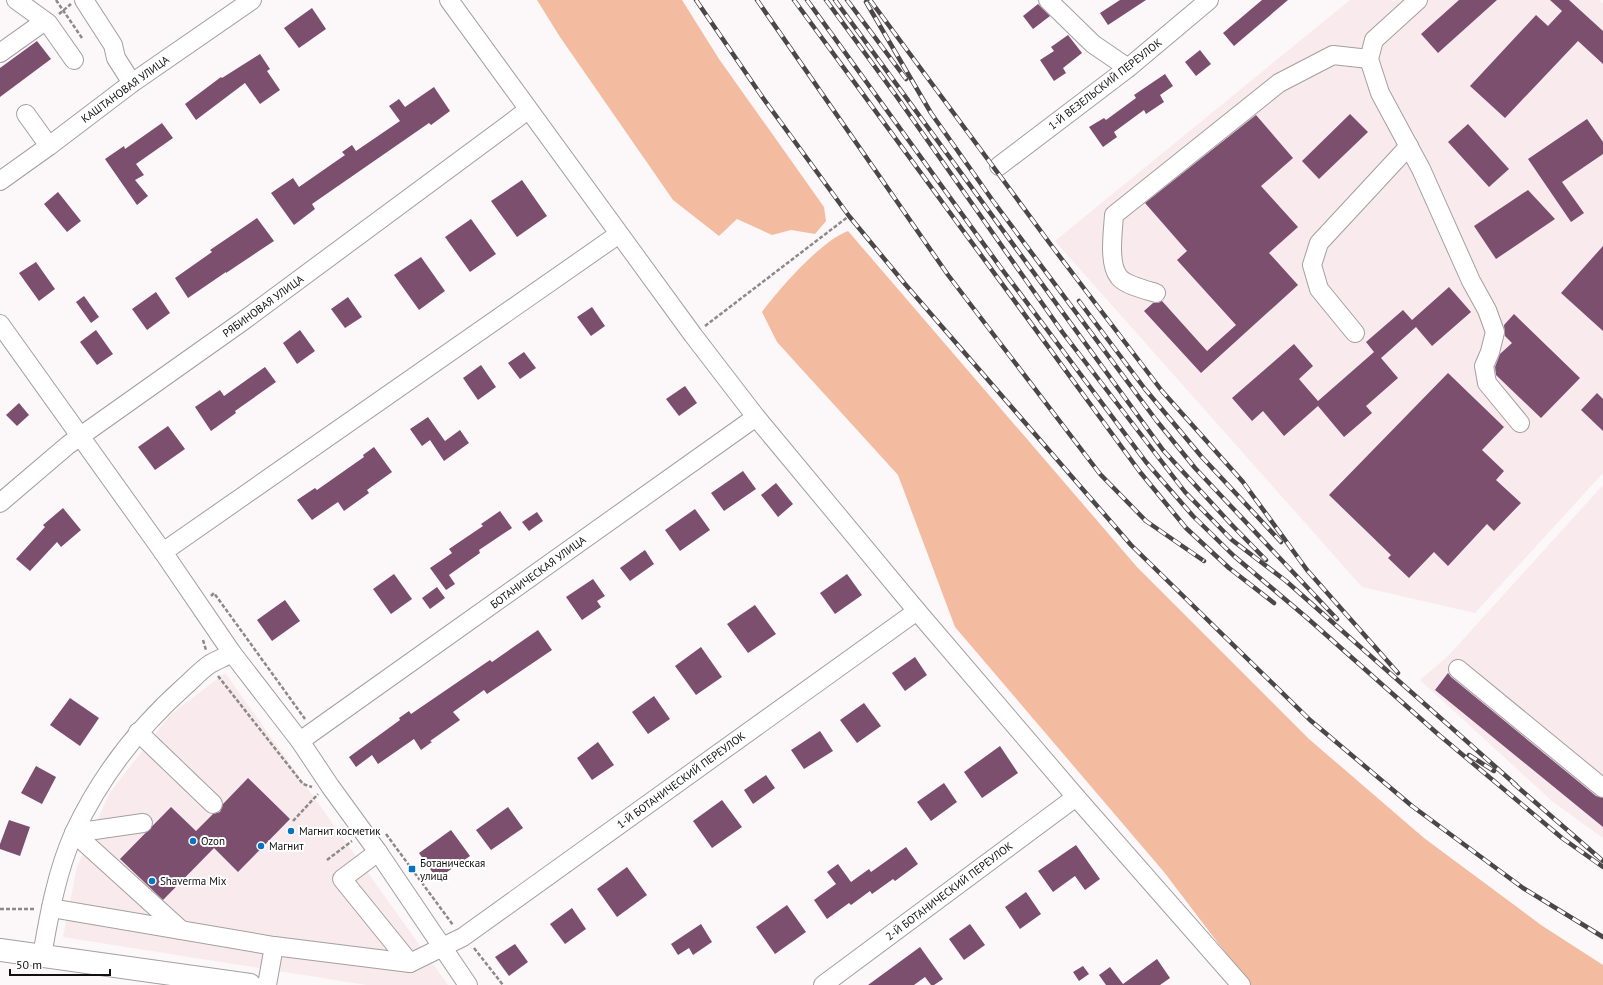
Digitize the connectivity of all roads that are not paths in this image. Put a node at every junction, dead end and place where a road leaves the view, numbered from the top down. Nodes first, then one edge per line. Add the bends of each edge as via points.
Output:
1 (16, 0) edge
2 (252, 0) edge
3 (449, 0) edge
4 (1048, 0) edge
5 (1209, 0) edge
6 (1418, 0) edge
7 (78, 2) edge
8 (46, 22) junction
9 (0, 53) edge
10 (1369, 59) junction
11 (74, 60) dead end
12 (1128, 68) junction
13 (132, 83) junction
14 (528, 110) junction
15 (26, 114) dead end
16 (49, 146) junction
17 (1409, 146) junction
18 (999, 166) dead end
19 (0, 181) edge
20 (619, 234) junction
21 (1156, 293) dead end
22 (0, 324) edge
23 (1355, 334) dead end
24 (756, 417) junction
25 (1520, 423) dead end
26 (79, 437) junction
27 (0, 503) edge
28 (163, 552) junction
29 (917, 611) junction
30 (232, 653) junction
31 (1458, 669) dead end
32 (138, 732) junction
33 (307, 736) junction
34 (1603, 788) edge
35 (1076, 797) junction
36 (213, 804) dead end
37 (143, 823) dead end
38 (74, 834) junction
39 (378, 852) junction
40 (51, 908) junction
41 (181, 930) junction
42 (274, 946) junction
43 (444, 947) junction
44 (0, 950) edge
45 (42, 956) junction
46 (410, 963) junction
47 (250, 985) edge
48 (267, 985) edge
49 (468, 985) edge
50 (823, 985) edge
51 (1241, 985) edge

1 - 8 street
2 - 13 street, КАШТАНОВАЯ УЛИЦА
3 - 14 street
4 - 12 street via 1093,44
5 - 12 street, 1-Й ВЕЗЕЛЬСКИЙ ПЕРЕУЛОК
6 - 10 street via 1374,40
7 - 13 street via 113,45 116,58
8 - 9 street
8 - 11 street
10 - 17 street via 1380,93
10 - 21 street via 1333,54 1279,83 1114,215 1111,258 1119,277 1130,284
12 - 18 street, 1-Й ВЕЗЕЛЬСКИЙ ПЕРЕУЛОК
13 - 16 street, КАШТАНОВАЯ УЛИЦА
14 - 20 street
14 - 26 street, РЯБИНОВАЯ УЛИЦА via 243,321
15 - 16 street
16 - 19 street, КАШТАНОВАЯ УЛИЦА
17 - 23 street via 1319,243 1312,264 1319,289
17 - 25 street via 1495,332 1484,366 1487,383
20 - 24 street
20 - 28 street
22 - 26 street
24 - 29 street
24 - 33 street, БОТАНИЧЕСКАЯ УЛИЦА
26 - 27 street, РЯБИНОВАЯ УЛИЦА
26 - 28 street
28 - 30 street
29 - 35 street
29 - 43 street, 1-Й БОТАНИЧЕСКИЙ ПЕРЕУЛОК via 463,937
30 - 32 street via 210,665
30 - 33 street
31 - 34 street
32 - 36 street
32 - 38 street via 101,782
33 - 39 street via 330,786
35 - 50 street, 2-Й БОТАНИЧЕСКИЙ ПЕРЕУЛОК
35 - 51 street
37 - 38 street
38 - 40 street
38 - 41 street
39 - 43 street
39 - 46 street via 342,878
40 - 41 street
40 - 45 street
41 - 42 street
42 - 46 street
42 - 48 street
43 - 46 street, 1-Й БОТАНИЧЕСКИЙ ПЕРЕУЛОК
43 - 49 street
44 - 45 main road
45 - 47 main road

